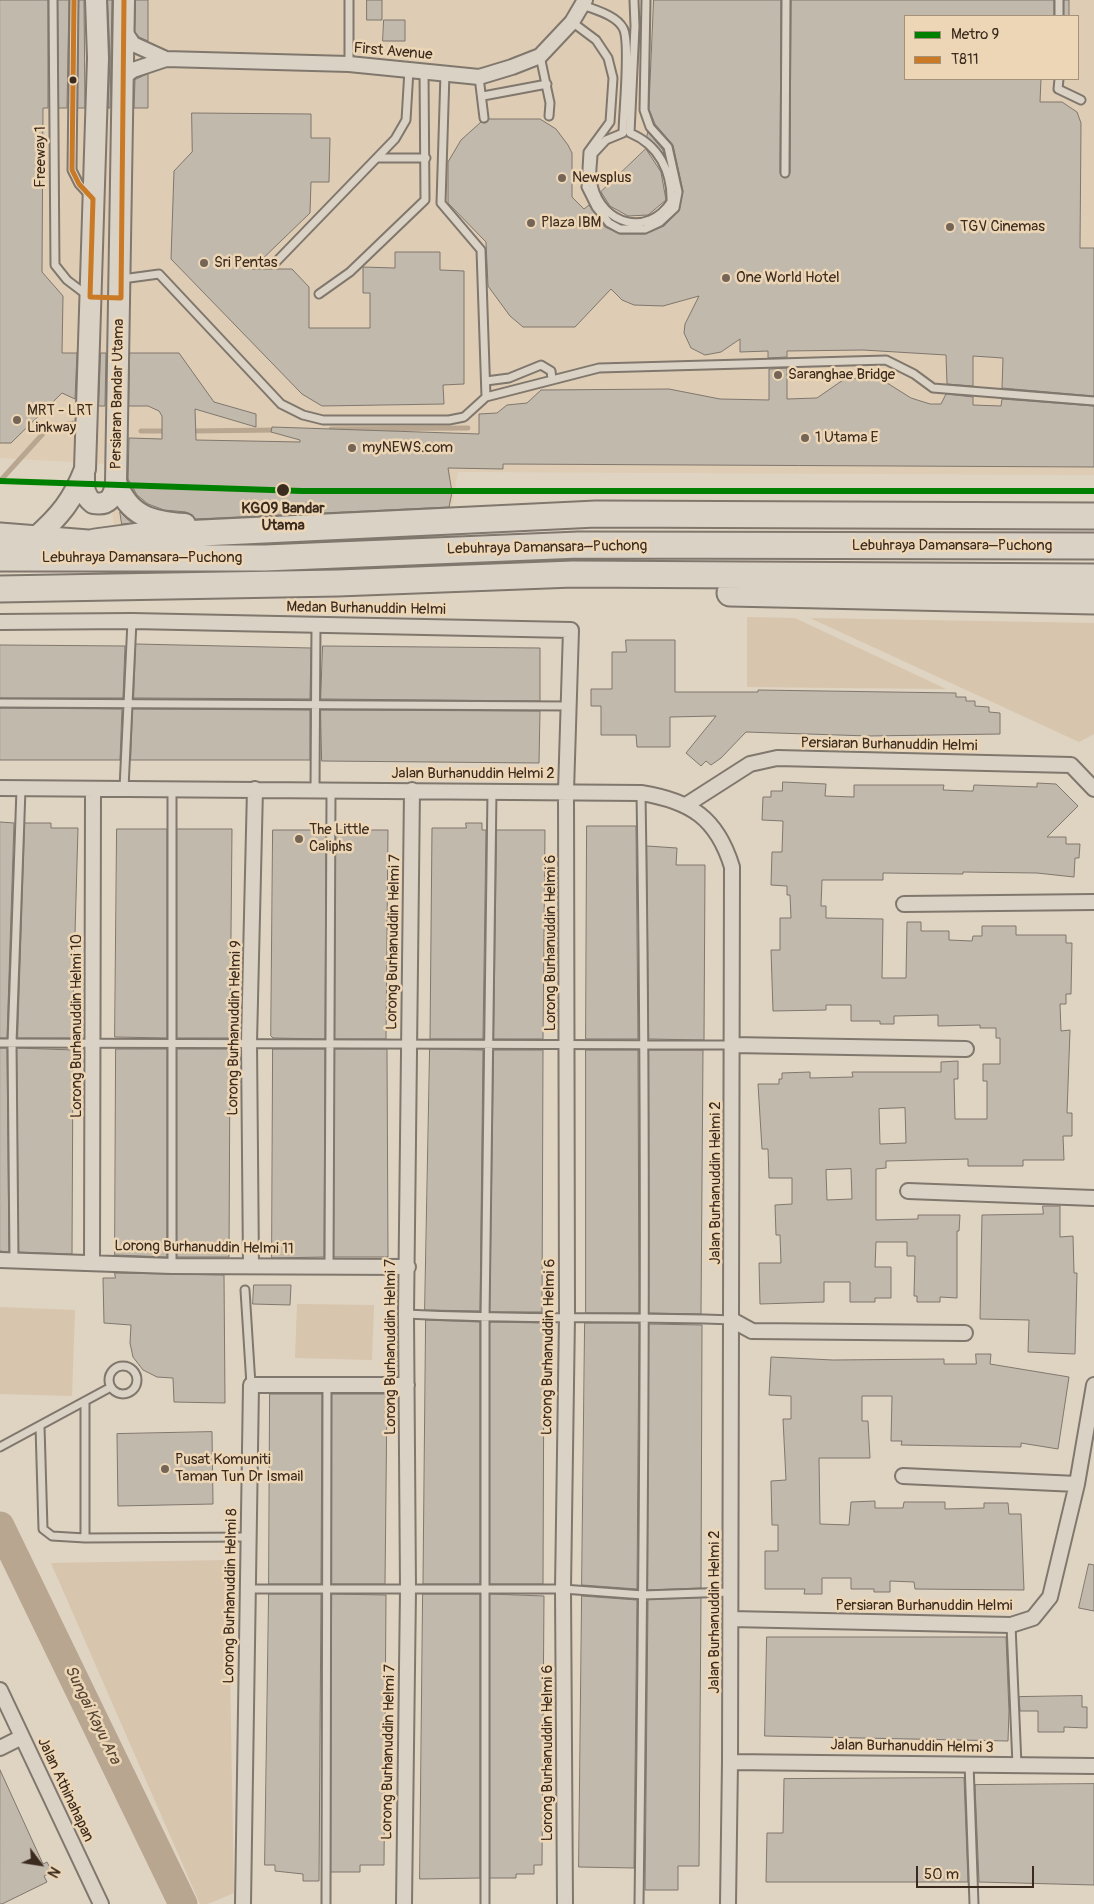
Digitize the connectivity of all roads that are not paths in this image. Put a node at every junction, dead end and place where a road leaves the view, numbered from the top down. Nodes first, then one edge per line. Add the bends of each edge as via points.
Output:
1 (53, 0) edge
2 (74, 0) edge
3 (96, 0) edge
4 (124, 0) edge
5 (349, 0) edge
6 (634, 0) edge
7 (646, 0) edge
8 (786, 0) edge
9 (1059, 0) edge
10 (584, 2) edge
11 (1059, 15) edge
12 (572, 22) junction
13 (124, 32) junction
14 (540, 56) junction
15 (166, 59) junction
16 (348, 64) junction
17 (409, 70) junction
18 (424, 71) junction
19 (445, 73) junction
20 (479, 76) junction
21 (124, 77) junction
22 (1058, 80) edge
23 (547, 84) junction
24 (483, 96) junction
25 (1081, 100) dead end
26 (549, 116) dead end
27 (484, 118) dead end
28 (378, 158) junction
29 (426, 158) junction
30 (785, 173) dead end
31 (93, 199) junction
32 (275, 263) dead end
33 (121, 288) junction
34 (84, 293) junction
35 (319, 294) dead end
36 (552, 379) junction
37 (486, 381) junction
38 (486, 397) junction
39 (1094, 401) edge
40 (84, 469) junction
41 (116, 482) junction
42 (1094, 516) edge
43 (282, 529) junction
44 (0, 536) edge
45 (36, 538) junction
46 (96, 542) junction
47 (1094, 546) edge
48 (0, 558) edge
49 (236, 558) junction
50 (1094, 577) edge
51 (338, 583) junction
52 (0, 589) edge
53 (1094, 601) edge
54 (132, 621) junction
55 (0, 622) edge
56 (316, 625) junction
57 (130, 702) junction
58 (0, 703) edge
59 (316, 706) junction
60 (569, 706) junction
61 (0, 788) edge
62 (21, 788) junction
63 (124, 788) junction
64 (93, 789) junction
65 (172, 789) junction
66 (255, 789) junction
67 (1094, 789) edge
68 (315, 790) junction
69 (412, 790) junction
70 (492, 790) junction
71 (331, 791) junction
72 (566, 791) junction
73 (641, 793) junction
74 (686, 805) junction
75 (1094, 902) edge
76 (904, 904) dead end
77 (249, 1042) junction
78 (0, 1043) edge
79 (12, 1043) junction
80 (567, 1043) junction
81 (93, 1044) junction
82 (174, 1044) junction
83 (330, 1044) junction
84 (488, 1045) junction
85 (645, 1045) junction
86 (732, 1045) junction
87 (409, 1046) junction
88 (966, 1049) dead end
89 (908, 1191) dead end
90 (1094, 1198) edge
91 (7, 1261) edge
92 (92, 1262) junction
93 (172, 1266) junction
94 (251, 1266) junction
95 (329, 1266) junction
96 (408, 1267) junction
97 (245, 1290) dead end
98 (406, 1314) junction
99 (566, 1316) junction
100 (645, 1317) junction
101 (486, 1318) junction
102 (732, 1320) junction
103 (965, 1333) dead end
104 (250, 1385) junction
105 (407, 1385) junction
106 (1094, 1385) edge
107 (326, 1386) junction
108 (111, 1387) junction
109 (85, 1401) junction
110 (40, 1426) junction
111 (0, 1447) edge
112 (903, 1476) dead end
113 (1077, 1484) junction
114 (248, 1536) junction
115 (85, 1538) junction
116 (247, 1589) junction
117 (563, 1589) junction
118 (328, 1590) junction
119 (408, 1590) junction
120 (487, 1590) junction
121 (731, 1592) junction
122 (643, 1595) junction
123 (731, 1619) junction
124 (1011, 1625) junction
125 (0, 1690) edge
126 (22, 1737) junction
127 (0, 1748) edge
128 (730, 1762) junction
129 (969, 1763) junction
130 (1017, 1764) junction
131 (1094, 1766) edge
132 (99, 1903) edge
133 (243, 1904) edge
134 (326, 1904) edge
135 (404, 1904) edge
136 (485, 1904) edge
137 (565, 1904) edge
138 (639, 1904) edge
139 (728, 1904) edge
140 (974, 1904) edge

1 - 34 lane, Freeway 1 via 55,265
2 - 31 lane via 72,170 79,184
3 - 31 main road, Persiaran Bandar Utama via 98,58
4 - 13 main road, Persiaran Bandar Utama
5 - 16 lane
6 - 10 lane via 636,26 630,133 659,154 670,175 671,202 656,216 630,223 621,222 613,216 602,205 592,185 593,154 606,140 622,133 624,29 617,20
7 - 12 lane via 644,110 650,128 668,147 678,192 674,208 660,222 645,229 620,229 609,223 586,187 588,152 610,122 613,78 608,58 596,40
8 - 30 lane
9 - 11 lane
10 - 12 street, First Avenue
12 - 14 street, First Avenue
13 - 15 street, First Avenue via 133,44
13 - 21 main road, Persiaran Bandar Utama
14 - 20 street, First Avenue via 512,68
14 - 23 lane
15 - 16 street, First Avenue
15 - 21 street, First Avenue via 133,70
16 - 17 street, First Avenue
17 - 18 street, First Avenue
17 - 28 lane via 406,120
18 - 19 street, First Avenue
18 - 29 lane
19 - 20 street, First Avenue
19 - 37 lane via 441,203 481,250
20 - 24 lane
21 - 33 main road, Persiaran Bandar Utama
22 - 25 lane via 1058,89
23 - 24 lane
23 - 26 lane
24 - 27 lane
28 - 29 lane
28 - 32 lane
29 - 35 lane via 425,200 350,272
31 - 34 main road, Persiaran Bandar Utama
33 - 34 main road
33 - 38 lane via 159,274 281,404 303,415 324,420 449,420 464,417
33 - 41 main road, Persiaran Bandar Utama
34 - 40 main road, Persiaran Bandar Utama
36 - 37 lane via 551,371 541,365 509,378
36 - 38 lane
36 - 39 lane via 599,368 886,360 933,388
37 - 38 lane
40 - 41 main road via 84,490 93,503 108,502 114,496
40 - 45 main road, Persiaran Bandar Utama via 75,494 58,518
41 - 43 main road, Persiaran Bandar Utama via 123,500 138,513 158,523
42 - 43 highway via 596,514
43 - 46 highway via 140,536
44 - 45 highway
45 - 46 highway
46 - 49 highway via 208,550
47 - 49 highway, Lebuhraya Damansara–Puchong via 578,545
48 - 49 highway, Lebuhraya Damansara–Puchong
50 - 51 highway, Lebuhraya Damansara–Puchong via 573,574
51 - 52 highway, Lebuhraya Damansara–Puchong
51 - 53 highway via 428,593 660,591
54 - 55 street, Medan Burhanuddin Helmi
54 - 56 street, Medan Burhanuddin Helmi
54 - 57 lane
56 - 59 lane
56 - 60 street, Medan Burhanuddin Helmi via 571,630
57 - 58 lane
57 - 59 lane
57 - 63 lane
59 - 60 lane
59 - 68 lane
60 - 72 street, Medan Burhanuddin Helmi
61 - 62 street, Jalan Burhanuddin Helmi 2
62 - 64 street, Jalan Burhanuddin Helmi 2
62 - 79 lane
63 - 64 street, Jalan Burhanuddin Helmi 2
63 - 65 street, Jalan Burhanuddin Helmi 2
64 - 81 street, Lorong Burhanuddin Helmi 10
65 - 66 street, Jalan Burhanuddin Helmi 2
65 - 82 lane
66 - 68 street, Jalan Burhanuddin Helmi 2
66 - 77 street, Lorong Burhanuddin Helmi 9
67 - 74 street, Persiaran Burhanuddin Helmi via 1071,765 777,758 750,764
68 - 71 street, Jalan Burhanuddin Helmi 2
69 - 70 street, Jalan Burhanuddin Helmi 2
69 - 71 street, Jalan Burhanuddin Helmi 2
69 - 87 street, Lorong Burhanuddin Helmi 7
70 - 72 street, Jalan Burhanuddin Helmi 2
70 - 84 lane
71 - 83 lane
72 - 73 street, Jalan Burhanuddin Helmi 2
72 - 80 street, Lorong Burhanuddin Helmi 6
73 - 74 street, Jalan Burhanuddin Helmi 2
73 - 85 lane
74 - 86 street, Jalan Burhanuddin Helmi 2 via 724,842 732,867
75 - 76 street
77 - 82 lane
77 - 83 lane
77 - 94 street, Lorong Burhanuddin Helmi 9
78 - 79 lane
79 - 81 lane
79 - 91 lane
80 - 84 lane
80 - 85 lane
80 - 99 street, Lorong Burhanuddin Helmi 6
81 - 82 lane
81 - 92 street, Lorong Burhanuddin Helmi 10
82 - 93 lane
83 - 87 lane
83 - 95 lane
84 - 87 lane
84 - 101 lane
85 - 86 lane
85 - 100 lane
86 - 88 street
86 - 102 street, Jalan Burhanuddin Helmi 2
87 - 96 street, Lorong Burhanuddin Helmi 7
89 - 90 street
91 - 92 street, Lorong Burhanuddin Helmi 11
92 - 93 street, Lorong Burhanuddin Helmi 11
93 - 94 street, Lorong Burhanuddin Helmi 11
94 - 95 street, Lorong Burhanuddin Helmi 11
95 - 96 street, Lorong Burhanuddin Helmi 11
96 - 98 street, Lorong Burhanuddin Helmi 7
97 - 104 lane
98 - 101 lane
98 - 105 street, Lorong Burhanuddin Helmi 7
99 - 100 lane
99 - 101 lane
99 - 117 street, Lorong Burhanuddin Helmi 6
100 - 102 lane
100 - 122 lane
101 - 120 lane
102 - 103 street via 752,1331
102 - 121 street, Jalan Burhanuddin Helmi 2
104 - 107 street
104 - 114 street, Lorong Burhanuddin Helmi 8
105 - 107 street
105 - 119 street, Lorong Burhanuddin Helmi 7
106 - 113 street, Persiaran Burhanuddin Helmi
107 - 118 lane
108 - 108 lane via 109,1378 116,1368 129,1367 136,1373 135,1388 128,1394 118,1393
108 - 109 lane
109 - 110 lane
109 - 115 lane
110 - 111 lane
110 - 115 lane via 43,1529 52,1536
112 - 113 street
113 - 124 street, Persiaran Burhanuddin Helmi via 1050,1597 1033,1618
114 - 115 lane
114 - 116 street, Lorong Burhanuddin Helmi 8
116 - 118 lane
116 - 133 street, Lorong Burhanuddin Helmi 8
117 - 120 lane
117 - 122 lane
117 - 137 street, Lorong Burhanuddin Helmi 6
118 - 119 lane
118 - 134 lane
119 - 120 lane
119 - 135 street, Lorong Burhanuddin Helmi 7
120 - 136 lane
121 - 122 lane
121 - 123 street, Jalan Burhanuddin Helmi 2
122 - 138 lane
123 - 124 street, Persiaran Burhanuddin Helmi
123 - 128 street, Jalan Burhanuddin Helmi 2
124 - 130 lane
125 - 126 street, Jalan Athinahapan
126 - 127 street
126 - 132 street, Jalan Athinahapan
128 - 129 street, Jalan Burhanuddin Helmi 3
128 - 139 street, Jalan Burhanuddin Helmi 2
129 - 130 street, Jalan Burhanuddin Helmi 3
129 - 140 lane
130 - 131 street, Jalan Burhanuddin Helmi 3

